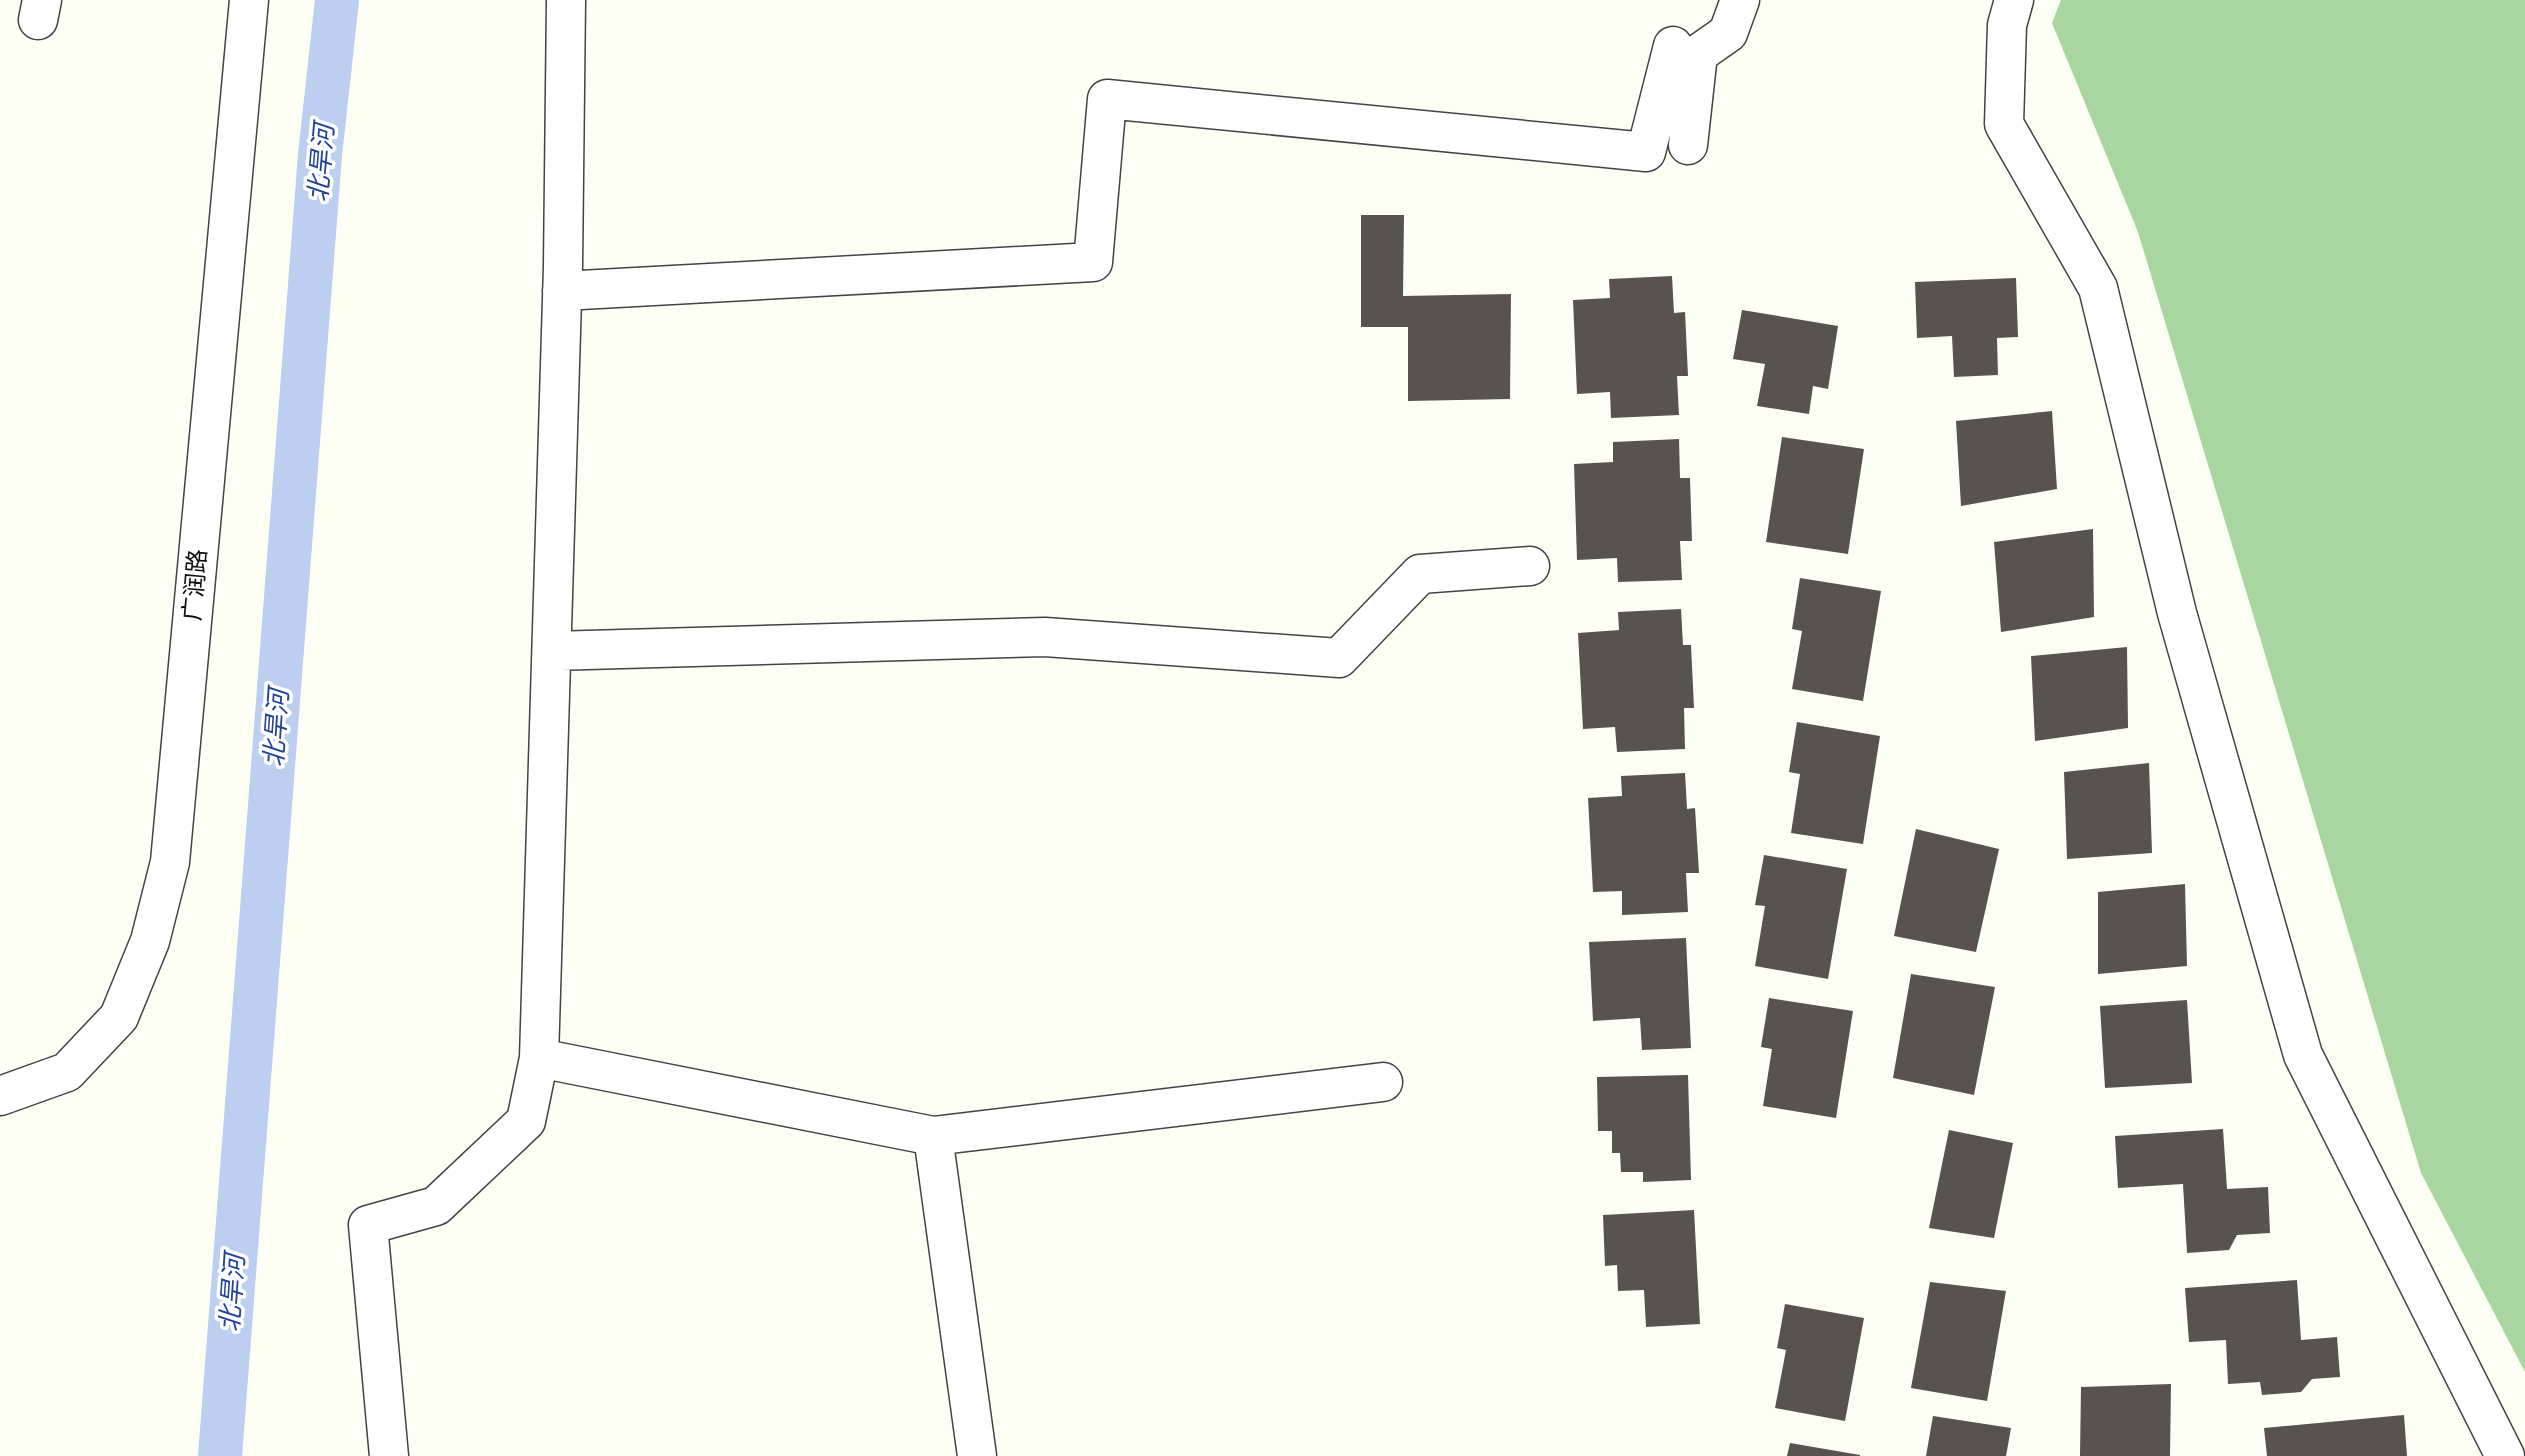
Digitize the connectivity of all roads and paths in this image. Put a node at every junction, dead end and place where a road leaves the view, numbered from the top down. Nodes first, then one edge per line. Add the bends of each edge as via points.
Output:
1 (249, 0) edge
2 (566, 0) edge
3 (1740, 0) edge
4 (2014, 0) edge
5 (1673, 46) dead end
6 (1688, 145) dead end
7 (562, 291) junction
8 (1530, 566) dead end
9 (552, 651) junction
10 (539, 1058) junction
11 (1383, 1082) dead end
12 (0, 1096) edge
13 (933, 1136) junction
14 (389, 1456) edge
15 (976, 1456) edge
16 (2505, 1456) edge

1 - 12 street, 广润路 via 170,862 150,941 119,1017 67,1072
2 - 7 street
3 - 6 street via 1728,33 1698,54
4 - 16 street via 2007,25 2004,124 2098,288 2177,613 2303,1055
5 - 7 street via 1646,152 1107,99 1093,262
7 - 9 street
8 - 9 street via 1420,574 1339,658 1045,637
9 - 10 street
10 - 13 street
10 - 14 street via 526,1121 436,1206 368,1225
11 - 13 street
13 - 15 street

